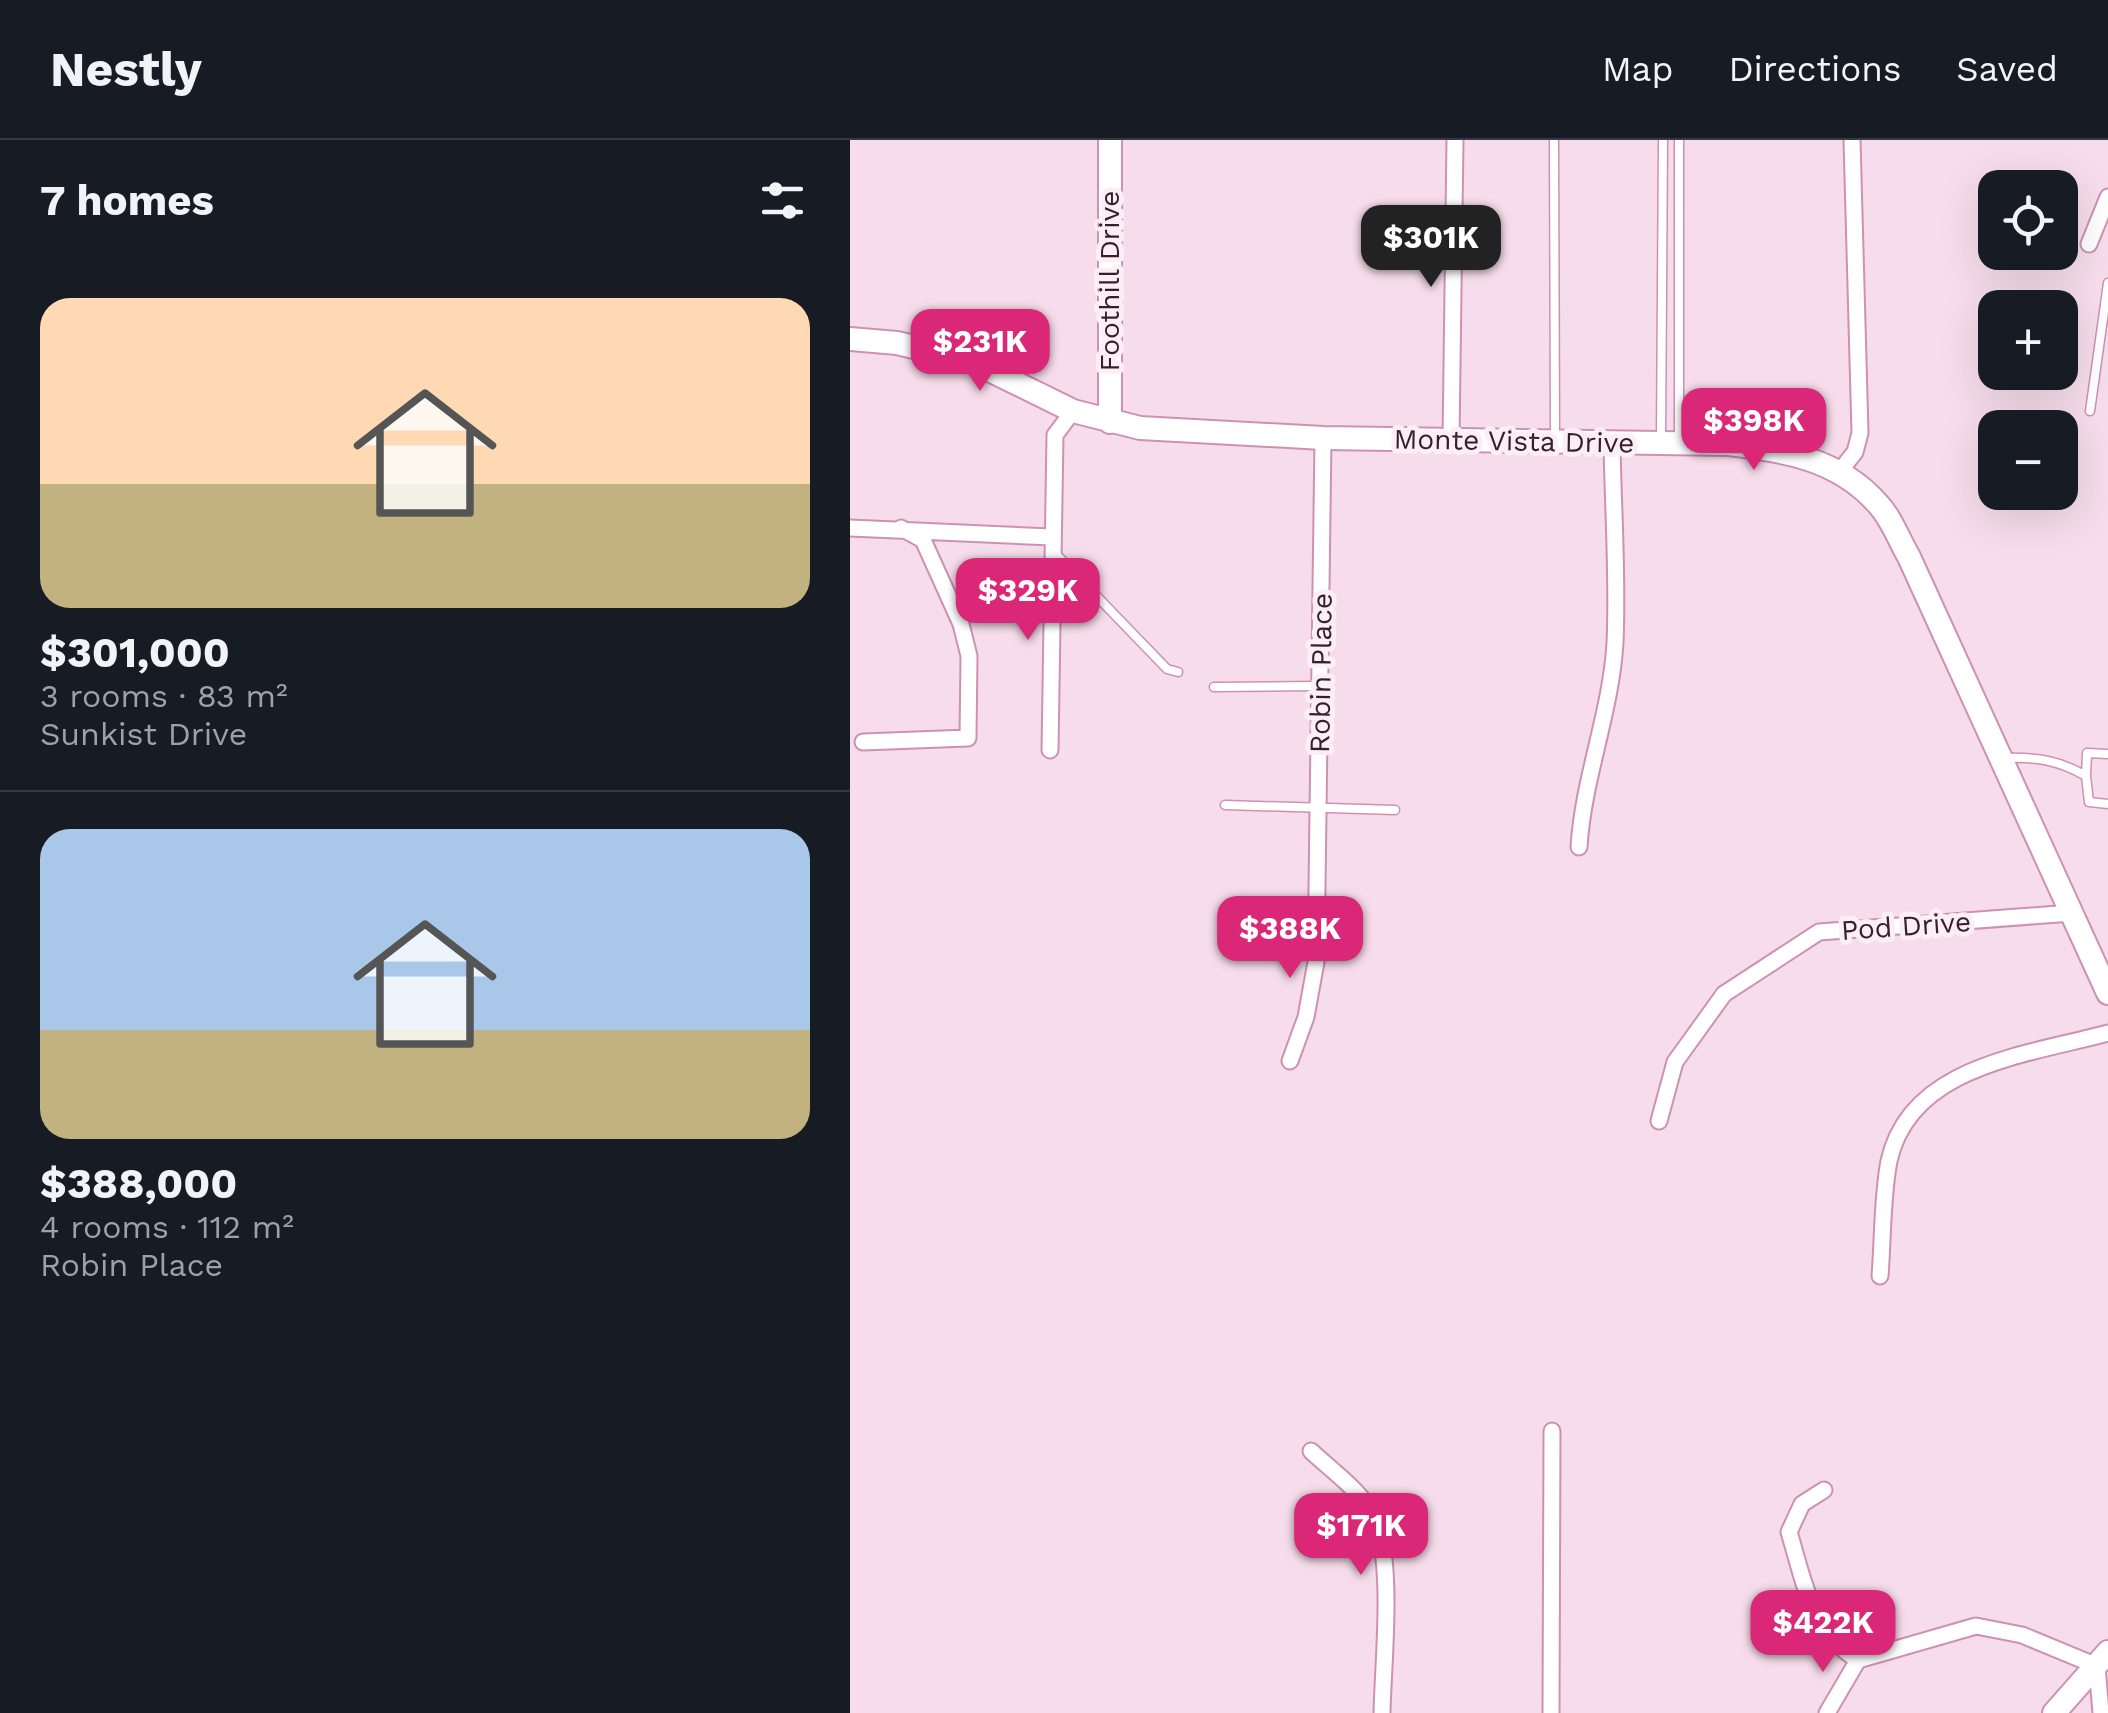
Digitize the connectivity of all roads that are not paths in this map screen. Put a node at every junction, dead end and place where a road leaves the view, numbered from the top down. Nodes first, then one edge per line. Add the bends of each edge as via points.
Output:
1 (1110, 140) edge
2 (1455, 140) edge
3 (1554, 140) edge
4 (1663, 140) edge
5 (1679, 140) edge
6 (1852, 140) edge
7 (2108, 197) edge
8 (2089, 244) dead end
9 (2108, 284) edge
10 (850, 339) edge
11 (2090, 410) dead end
12 (1073, 411) junction
13 (1110, 422) junction
14 (1323, 438) junction
15 (1452, 441) junction
16 (1555, 442) junction
17 (1612, 442) junction
18 (1670, 444) junction
19 (1840, 471) junction
20 (850, 528) edge
21 (902, 528) junction
22 (1052, 543) junction
23 (1178, 672) dead end
24 (1321, 686) junction
25 (1214, 687) dead end
26 (862, 742) dead end
27 (1050, 750) dead end
28 (2108, 754) edge
29 (2000, 758) junction
30 (2086, 776) junction
31 (2108, 804) edge
32 (1225, 805) dead end
33 (1320, 807) junction
34 (1395, 810) dead end
35 (1579, 848) dead end
36 (2072, 913) junction
37 (2108, 992) edge
38 (2108, 1033) edge
39 (1290, 1061) dead end
40 (1659, 1122) dead end
41 (1880, 1276) dead end
42 (1552, 1431) dead end
43 (1311, 1452) dead end
44 (1824, 1490) dead end
45 (2102, 1659) edge
46 (1858, 1660) junction
47 (1382, 1713) edge
48 (1551, 1713) edge
49 (1826, 1713) edge
50 (2054, 1713) edge
51 (2101, 1713) edge

1 - 13 main road, Foothill Drive
2 - 15 street
3 - 16 lane
4 - 18 lane
5 - 18 lane
6 - 19 street via 1860,433
7 - 8 street
9 - 11 lane
10 - 12 main road, Monte Vista Drive via 969,360
12 - 13 main road, Monte Vista Drive
12 - 22 street via 1055,436
13 - 14 main road, Monte Vista Drive
14 - 15 main road, Monte Vista Drive
14 - 24 street, Robin Place
15 - 16 main road, Monte Vista Drive
16 - 17 main road, Monte Vista Drive
17 - 18 main road, Monte Vista Drive
17 - 35 street via 1614,644
18 - 19 main road, Monte Vista Drive via 1789,451
19 - 29 main road, Monte Vista Drive via 1879,504
20 - 21 street
21 - 22 street
21 - 26 street via 923,540 961,624 969,656 968,738
22 - 23 lane via 1167,669
22 - 27 street
24 - 25 lane
24 - 33 street, Robin Place
28 - 30 lane via 2087,753
29 - 30 lane via 2042,757
29 - 36 main road, Monte Vista Drive
30 - 31 lane via 2089,802
32 - 33 lane
33 - 34 lane
33 - 39 street, Robin Place via 1310,999
36 - 37 main road, Monte Vista Drive
36 - 40 street, Pod Drive via 1819,932 1724,994 1674,1062
38 - 41 street via 1958,1076 1909,1114 1889,1162
42 - 48 street
43 - 47 street via 1374,1517 1384,1592
44 - 46 street via 1802,1504 1790,1532 1811,1604 1834,1646
45 - 46 street via 1976,1626
45 - 50 main road
45 - 51 street
46 - 49 street

